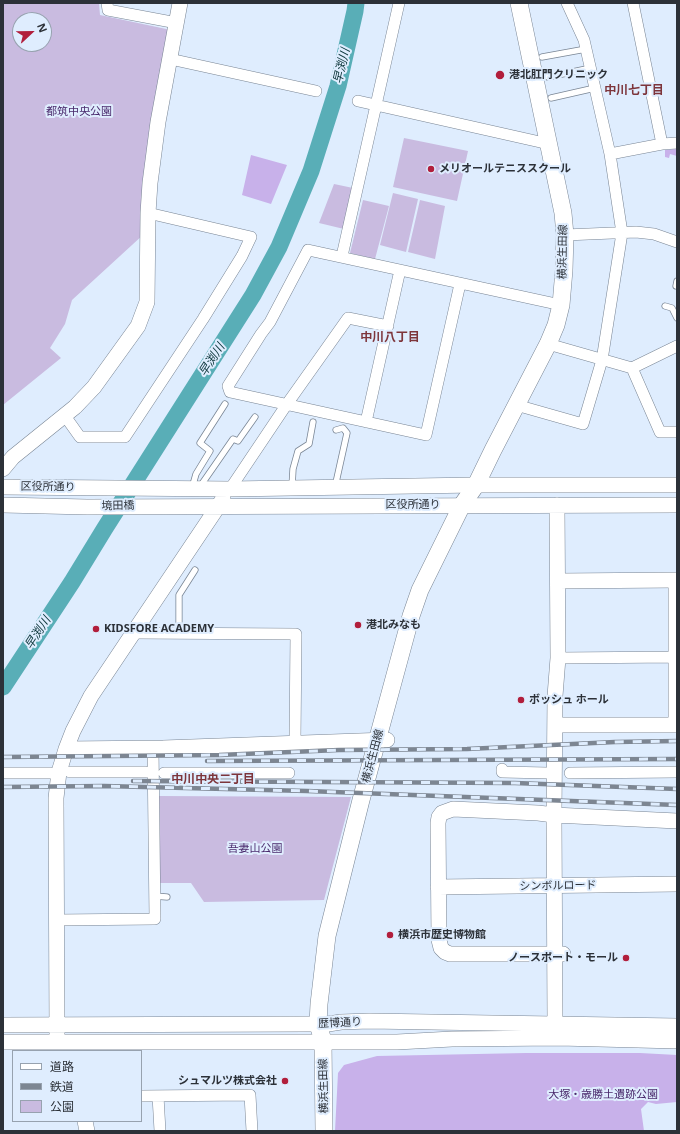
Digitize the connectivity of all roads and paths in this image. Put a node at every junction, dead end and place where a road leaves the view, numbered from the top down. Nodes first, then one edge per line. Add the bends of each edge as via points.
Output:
1 (108, 3) edge
2 (180, 3) edge
3 (399, 3) edge
4 (519, 3) edge
5 (567, 3) edge
6 (633, 3) edge
7 (177, 23) junction
8 (586, 49) junction
9 (542, 57) dead end
10 (170, 59) junction
11 (591, 68) junction
12 (548, 77) dead end
13 (595, 88) junction
14 (316, 92) dead end
15 (551, 98) dead end
16 (358, 101) dead end
17 (376, 105) junction
18 (677, 143) edge
19 (549, 144) junction
20 (662, 144) junction
21 (610, 154) junction
22 (148, 214) junction
23 (622, 233) junction
24 (565, 235) junction
25 (677, 242) edge
26 (342, 256) junction
27 (400, 270) junction
28 (460, 284) junction
29 (561, 305) junction
30 (665, 306) dead end
31 (677, 318) edge
32 (388, 326) junction
33 (548, 344) junction
34 (676, 348) edge
35 (602, 360) junction
36 (632, 368) junction
37 (225, 404) dead end
38 (287, 404) junction
39 (516, 405) junction
40 (65, 416) junction
41 (255, 417) dead end
42 (313, 422) dead end
43 (366, 422) junction
44 (336, 430) dead end
45 (677, 432) edge
46 (3, 469) edge
47 (476, 485) junction
48 (677, 485) edge
49 (3, 486) edge
50 (92, 487) joint
51 (152, 487) joint
52 (335, 487) junction
53 (195, 488) junction
54 (292, 488) junction
55 (230, 489) junction
56 (557, 504) junction
57 (3, 505) edge
58 (219, 505) junction
59 (467, 505) junction
60 (677, 505) edge
61 (87, 506) joint
62 (148, 506) joint
63 (195, 570) dead end
64 (558, 581) junction
65 (675, 581) edge
66 (134, 633) junction
67 (179, 634) junction
68 (676, 657) edge
69 (558, 658) junction
70 (560, 725) junction
71 (676, 725) edge
72 (382, 740) junction
73 (296, 742) junction
74 (66, 748) junction
75 (153, 748) junction
76 (502, 769) dead end
77 (70, 772) dead end
78 (146, 772) dead end
79 (677, 772) edge
80 (3, 773) edge
81 (51, 773) dead end
82 (164, 773) dead end
83 (289, 773) dead end
84 (548, 773) dead end
85 (570, 773) dead end
86 (558, 815) junction
87 (677, 821) edge
88 (677, 884) edge
89 (559, 886) junction
90 (438, 887) junction
91 (154, 896) junction
92 (167, 896) dead end
93 (56, 920) junction
94 (559, 954) junction
95 (323, 1024) junction
96 (560, 1024) junction
97 (3, 1025) edge
98 (57, 1025) junction
99 (677, 1026) edge
100 (323, 1041) junction
101 (677, 1041) edge
102 (3, 1042) edge
103 (59, 1047) edge
104 (142, 1096) edge
105 (158, 1096) junction
106 (160, 1131) edge
107 (252, 1131) edge
108 (324, 1131) edge

1 - 7 street via 108,10
2 - 7 street
3 - 17 street
4 - 19 main road, 横浜生田線
5 - 8 street
6 - 20 street
7 - 10 street
8 - 9 lane
8 - 11 street
10 - 14 street
10 - 22 street via 158,122
11 - 12 lane
11 - 13 street
13 - 15 lane
13 - 21 street
16 - 17 street
17 - 19 street
17 - 26 street
18 - 20 street
19 - 24 main road, 横浜生田線
20 - 21 street
21 - 23 street
22 - 40 street via 147,302 138,326 94,387
22 - 40 street via 251,237 203,319 125,437 80,437
23 - 24 street
23 - 25 street via 654,234
23 - 35 street
24 - 29 main road, 横浜生田線
26 - 27 street
26 - 38 street via 308,250 270,322 228,386 230,392
27 - 28 street
27 - 32 street
28 - 29 street
28 - 43 street via 426,435
29 - 33 main road, 横浜生田線
30 - 31 lane via 672,308
32 - 38 street via 348,318
32 - 43 street
33 - 35 street
33 - 39 main road, 横浜生田線
34 - 36 street
35 - 36 street
35 - 39 street via 583,424
36 - 45 street via 660,432
37 - 53 lane via 200,443 210,451 196,474
38 - 43 street
38 - 55 street
39 - 47 main road, 横浜生田線
40 - 46 street via 13,457
41 - 53 lane via 238,441 233,439
42 - 54 lane via 309,444 298,451 293,469
44 - 52 lane via 343,428 347,433
47 - 48 street, 区役所通り
47 - 52 street, 区役所通り
47 - 59 main road, 横浜生田線
49 - 50 street, 区役所通り
50 - 51 street, 境田橋
51 - 53 street, 区役所通り
52 - 54 street, 区役所通り
53 - 55 street, 区役所通り
54 - 55 street, 区役所通り
55 - 58 street
56 - 59 street, 区役所通り
56 - 60 street, 区役所通り
56 - 64 street
57 - 61 street, 区役所通り
58 - 59 street, 区役所通り
58 - 62 street, 区役所通り
58 - 66 street
59 - 72 main road, 横浜生田線 via 420,590 411,616
61 - 62 street, 境田橋
63 - 67 lane via 179,595
64 - 65 street
64 - 69 street
65 - 68 street
66 - 67 street
66 - 74 street via 91,696
67 - 73 street via 296,634
68 - 69 street
68 - 71 street
69 - 70 street via 563,697
70 - 71 street
70 - 86 street
72 - 73 street
72 - 95 main road, 横浜生田線 via 327,936 318,1004
73 - 75 street
74 - 75 street
74 - 93 street via 59,772 56,798
75 - 91 street
76 - 84 street via 502,772
77 - 78 street
79 - 85 street
80 - 81 street
82 - 83 street
86 - 87 street
86 - 89 street
86 - 90 street via 453,809 442,813 438,823
88 - 89 street, シンボルロード
89 - 90 street, シンボルロード
89 - 94 street
90 - 94 street via 439,944 445,952
91 - 92 lane
91 - 93 street via 155,919
93 - 98 street
94 - 96 street
95 - 96 street, 歴博通り via 376,1021
95 - 98 street, 歴博通り
95 - 100 main road, 横浜生田線
96 - 99 street, 歴博通り
97 - 98 street, 歴博通り
98 - 103 street
100 - 101 street, 歴博通り via 559,1038
100 - 103 street, 歴博通り
100 - 108 main road, 横浜生田線
102 - 103 street, 歴博通り
104 - 105 street
105 - 106 street
105 - 107 street via 250,1095

